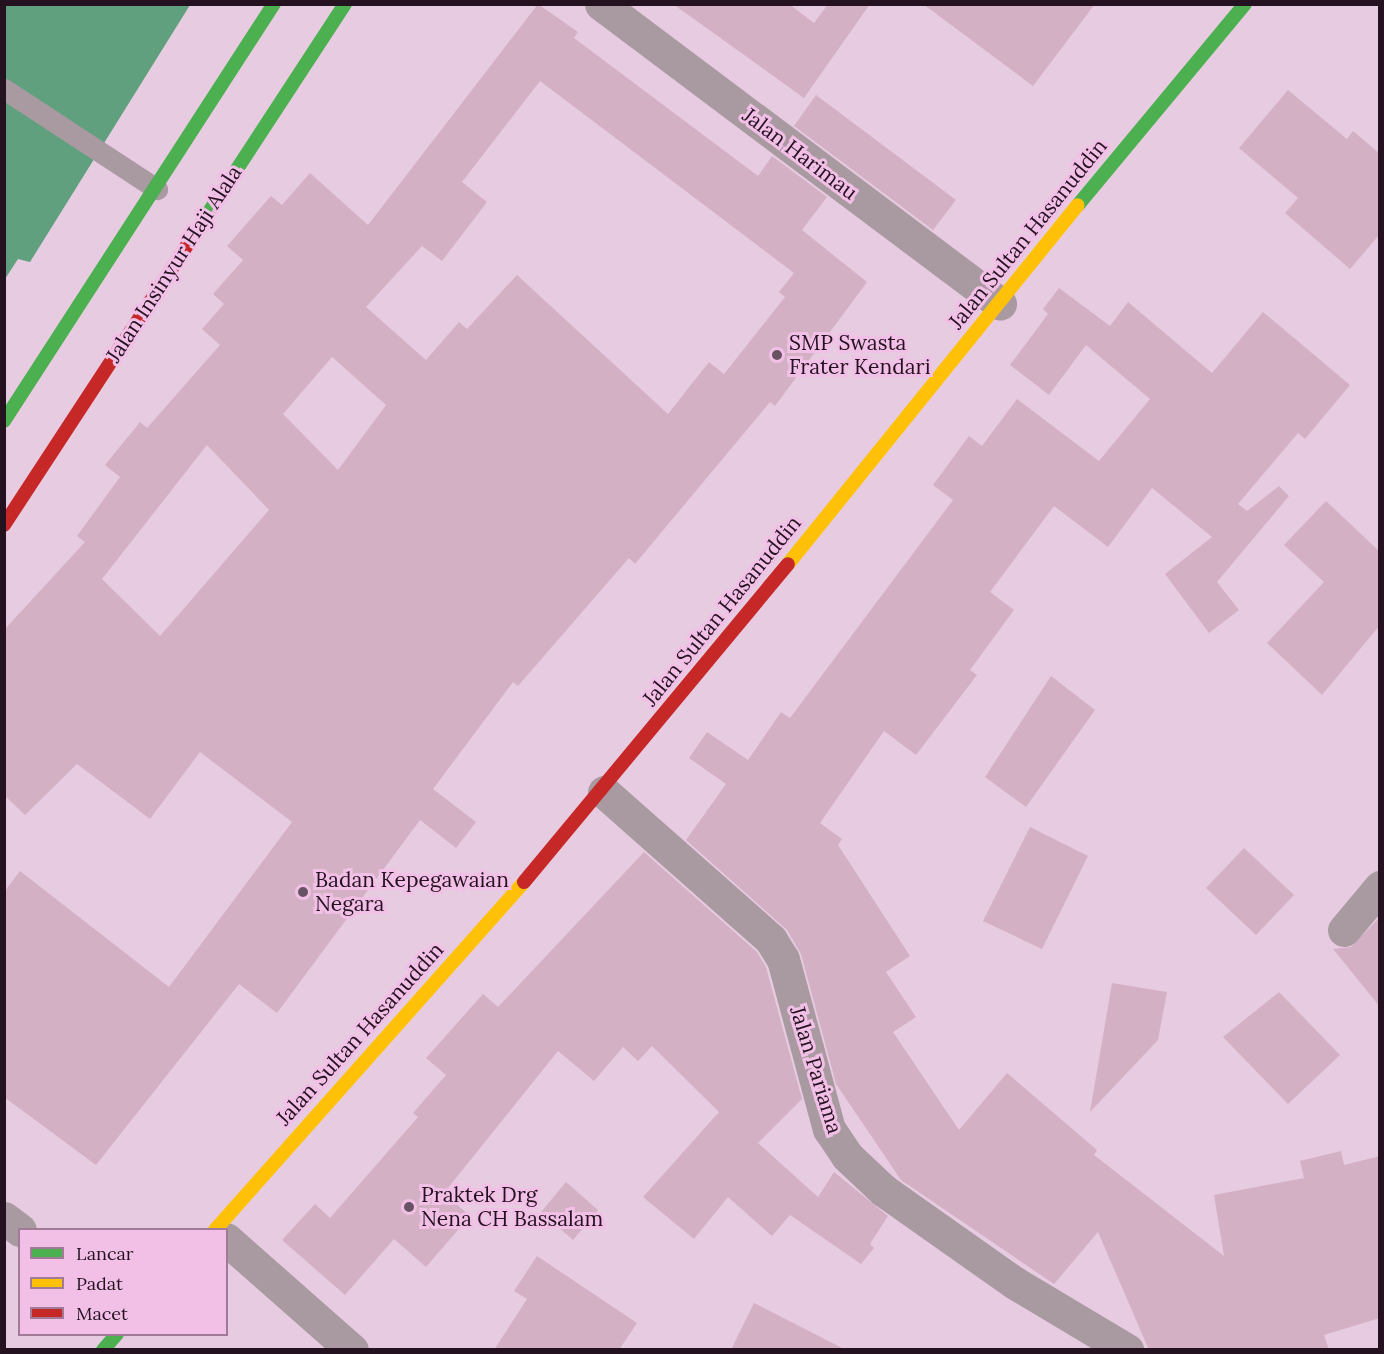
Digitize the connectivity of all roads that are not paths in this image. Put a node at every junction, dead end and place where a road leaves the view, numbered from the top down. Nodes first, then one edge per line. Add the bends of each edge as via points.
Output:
1 (274, 4) edge
2 (345, 4) edge
3 (601, 4) edge
4 (1245, 4) edge
5 (4, 89) edge
6 (157, 189) junction
7 (1000, 304) junction
8 (4, 421) edge
9 (4, 525) edge
10 (604, 792) junction
11 (1380, 887) edge
12 (1344, 930) dead end
13 (4, 1218) edge
14 (18, 1228) edge
15 (216, 1228) edge
16 (228, 1241) edge
17 (116, 1336) edge
18 (103, 1350) edge
19 (352, 1350) edge
20 (1127, 1350) edge

1 - 6 main road
2 - 9 main road, Jalan Insinyur Haji Alala
3 - 7 street, Jalan Harimau
4 - 7 main road, Jalan Sultan Hasanuddin
5 - 6 lane
6 - 8 main road
7 - 10 main road, Jalan Sultan Hasanuddin
10 - 15 main road, Jalan Sultan Hasanuddin
10 - 20 street, Jalan Pariama via 771,940 783,959 829,1129 847,1156 883,1190 1015,1283
11 - 12 street
13 - 14 street
16 - 19 street
17 - 18 main road

